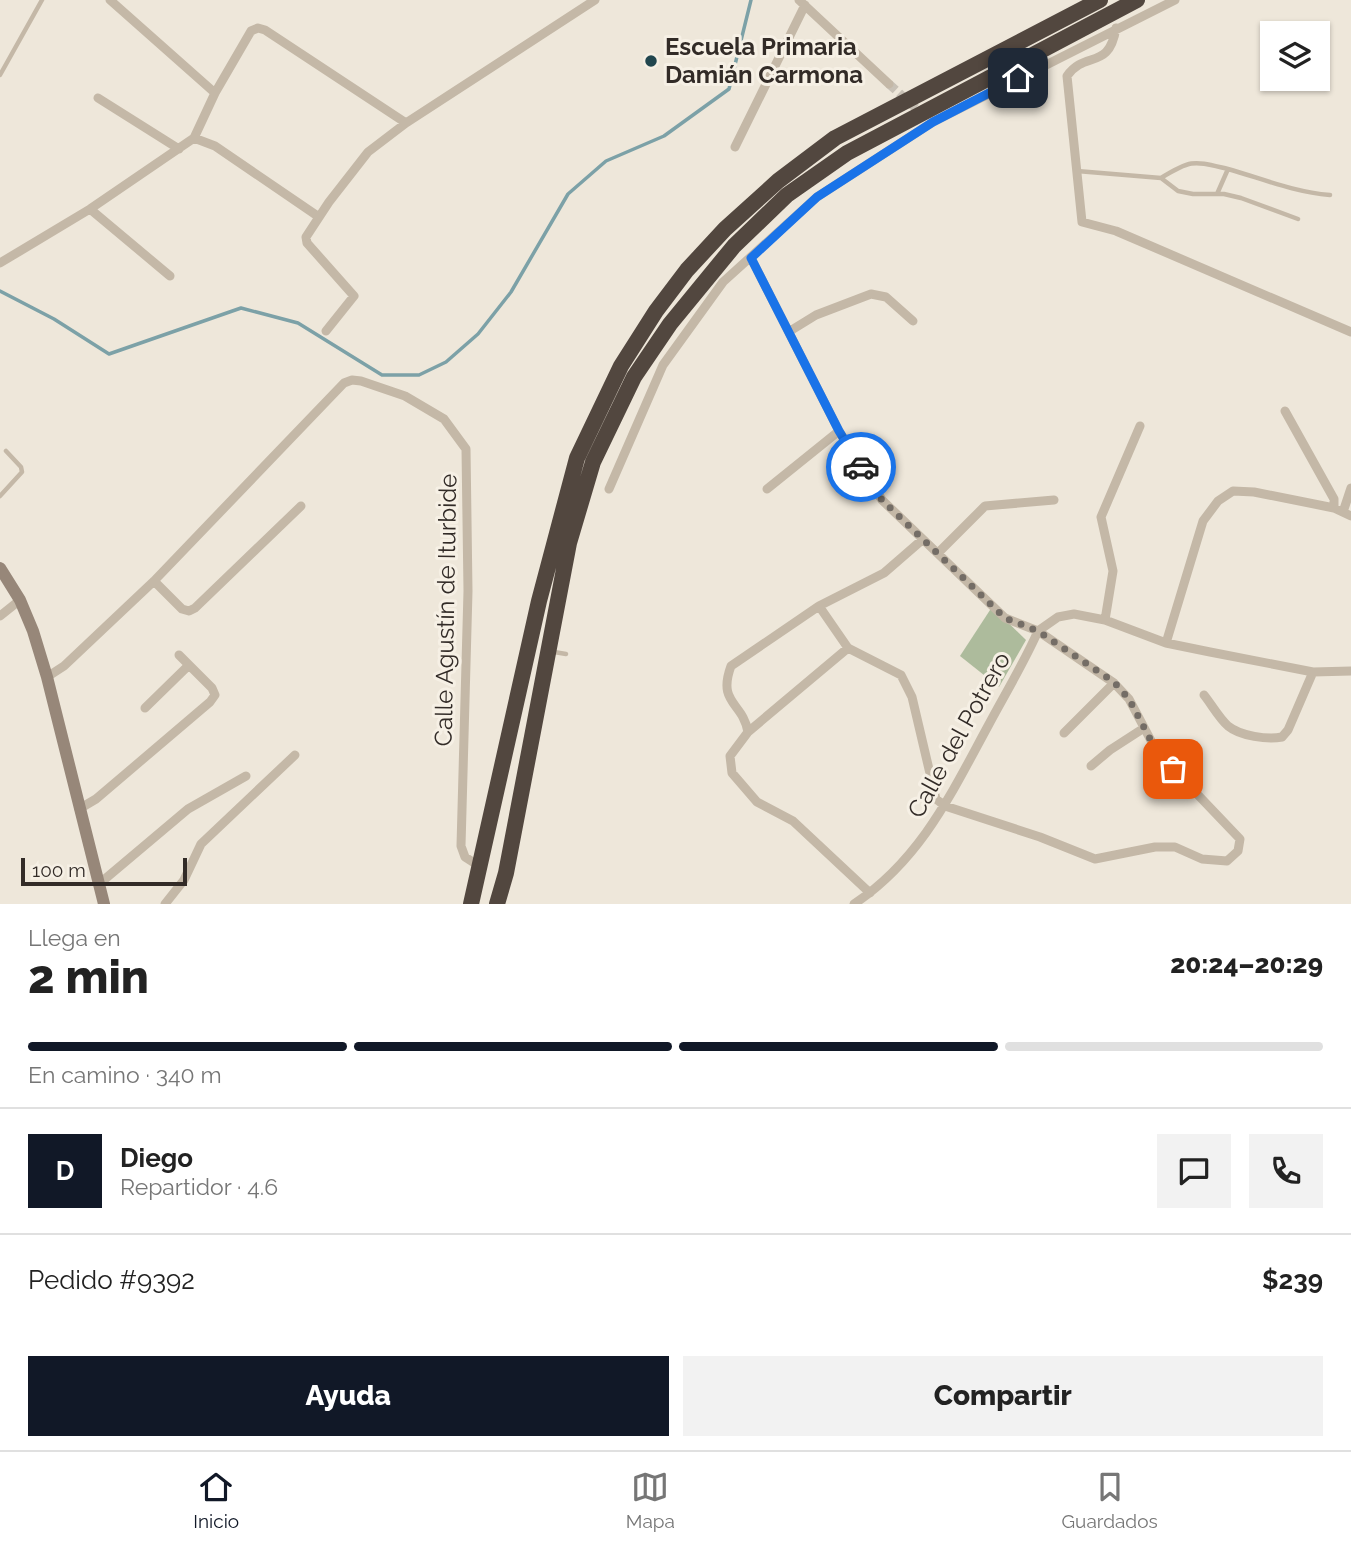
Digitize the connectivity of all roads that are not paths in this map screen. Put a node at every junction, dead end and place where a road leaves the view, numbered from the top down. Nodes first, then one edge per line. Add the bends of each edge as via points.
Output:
1 (42, 0) edge
2 (110, 0) edge
3 (595, 0) edge
4 (1100, 0) edge
5 (1137, 0) edge
6 (1175, 0) edge
7 (802, 3) edge
8 (1160, 3) edge
9 (1118, 10) junction
10 (1116, 29) junction
11 (0, 75) edge
12 (889, 83) tunnel mouth
13 (215, 93) junction
14 (98, 98) dead end
15 (406, 123) junction
16 (194, 138) junction
17 (735, 147) dead end
18 (179, 149) junction
19 (1228, 169) junction
20 (1076, 171) junction
21 (1161, 178) junction
22 (1217, 194) junction
23 (1330, 195) dead end
24 (90, 209) junction
25 (318, 217) junction
26 (1298, 219) dead end
27 (751, 258) junction
28 (0, 263) edge
29 (170, 275) dead end
30 (913, 321) dead end
31 (326, 331) dead end
32 (790, 331) junction
33 (1351, 332) edge
34 (1285, 411) dead end
35 (1140, 426) dead end
36 (839, 431) junction
37 (6, 451) dead end
38 (1351, 488) edge
39 (609, 489) dead end
40 (767, 489) dead end
41 (0, 496) edge
42 (1054, 500) dead end
43 (300, 506) dead end
44 (1342, 512) edge
45 (922, 540) junction
46 (938, 553) junction
47 (0, 568) edge
48 (154, 581) junction
49 (20, 600) junction
50 (819, 606) junction
51 (0, 616) edge
52 (1105, 620) junction
53 (1038, 631) junction
54 (1166, 643) junction
55 (848, 649) junction
56 (547, 650) junction
57 (566, 654) dead end
58 (179, 655) dead end
59 (189, 665) junction
60 (1351, 671) edge
61 (1313, 673) junction
62 (47, 677) junction
63 (1114, 682) junction
64 (1204, 695) dead end
65 (145, 708) dead end
66 (1144, 728) junction
67 (748, 732) junction
68 (1065, 733) dead end
69 (295, 755) dead end
70 (1091, 766) dead end
71 (246, 776) dead end
72 (945, 806) junction
73 (79, 809) junction
74 (479, 866) junction
75 (99, 884) junction
76 (870, 893) junction
77 (167, 903) edge
78 (104, 904) edge
79 (471, 904) edge
80 (497, 904) edge
81 (854, 904) edge

1 - 11 lane
2 - 13 street
3 - 15 street
4 - 74 highway via 835,138 725,229 656,312 621,366 577,458 539,601
5 - 9 highway
6 - 8 street
7 - 12 street
7 - 17 street
8 - 10 street
9 - 10 street
9 - 56 highway via 847,153 787,195 725,256 634,377 593,462 569,543
10 - 20 street via 1107,53 1067,76
10 - 27 street via 931,120 817,197
13 - 15 street via 251,32 258,28
13 - 16 street
14 - 18 street
15 - 25 street via 368,152
16 - 18 street
16 - 25 street via 215,146
18 - 24 street
19 - 21 lane via 1191,162
19 - 22 lane
19 - 23 lane via 1279,187
20 - 21 lane
20 - 33 street via 1082,222 1116,230
21 - 22 lane via 1178,191
22 - 26 lane
24 - 28 street
24 - 29 street
25 - 31 street via 305,240 355,296
27 - 32 street
27 - 39 street via 723,282 663,365
30 - 32 street via 886,298 871,294 816,314
32 - 36 street
34 - 44 street
35 - 52 street via 1101,517 1113,571
36 - 40 street
36 - 45 street via 882,500
37 - 41 lane via 22,471
38 - 44 street
42 - 46 street via 985,506
43 - 48 street via 195,608 181,610
44 - 54 street via 1254,492 1233,491 1218,501 1203,521
45 - 46 street
45 - 50 street via 884,573
46 - 53 street via 1005,618
47 - 49 main road
48 - 62 street, Calle Agustín de Iturbide
48 - 74 street, Calle Agustín de Iturbide via 344,383 361,381 404,396 444,419 466,449 468,591 461,846 465,857
49 - 51 street
49 - 62 main road
50 - 55 street
50 - 67 street via 731,666 728,697
52 - 53 street via 1074,614 1058,617
52 - 54 street
53 - 63 street
53 - 72 street, Calle del Potrero
54 - 61 street
55 - 67 street
55 - 72 street via 901,675 912,697 936,799
56 - 57 lane
56 - 80 highway
58 - 59 street
59 - 65 street
59 - 73 street via 212,688 215,695 210,702
60 - 61 street
61 - 64 street via 1283,737 1238,732
62 - 73 main road
63 - 66 street
63 - 68 street
66 - 70 street
66 - 72 street via 1157,752 1240,839 1238,851 1227,861 1202,859 1175,846 1095,859
67 - 76 street via 730,756 732,773 757,802 793,821
69 - 77 street via 201,844
71 - 75 street via 188,809
72 - 76 street, Calle del Potrero via 911,855
73 - 75 main road
74 - 79 highway
75 - 78 main road
76 - 81 street, Calle del Potrero

